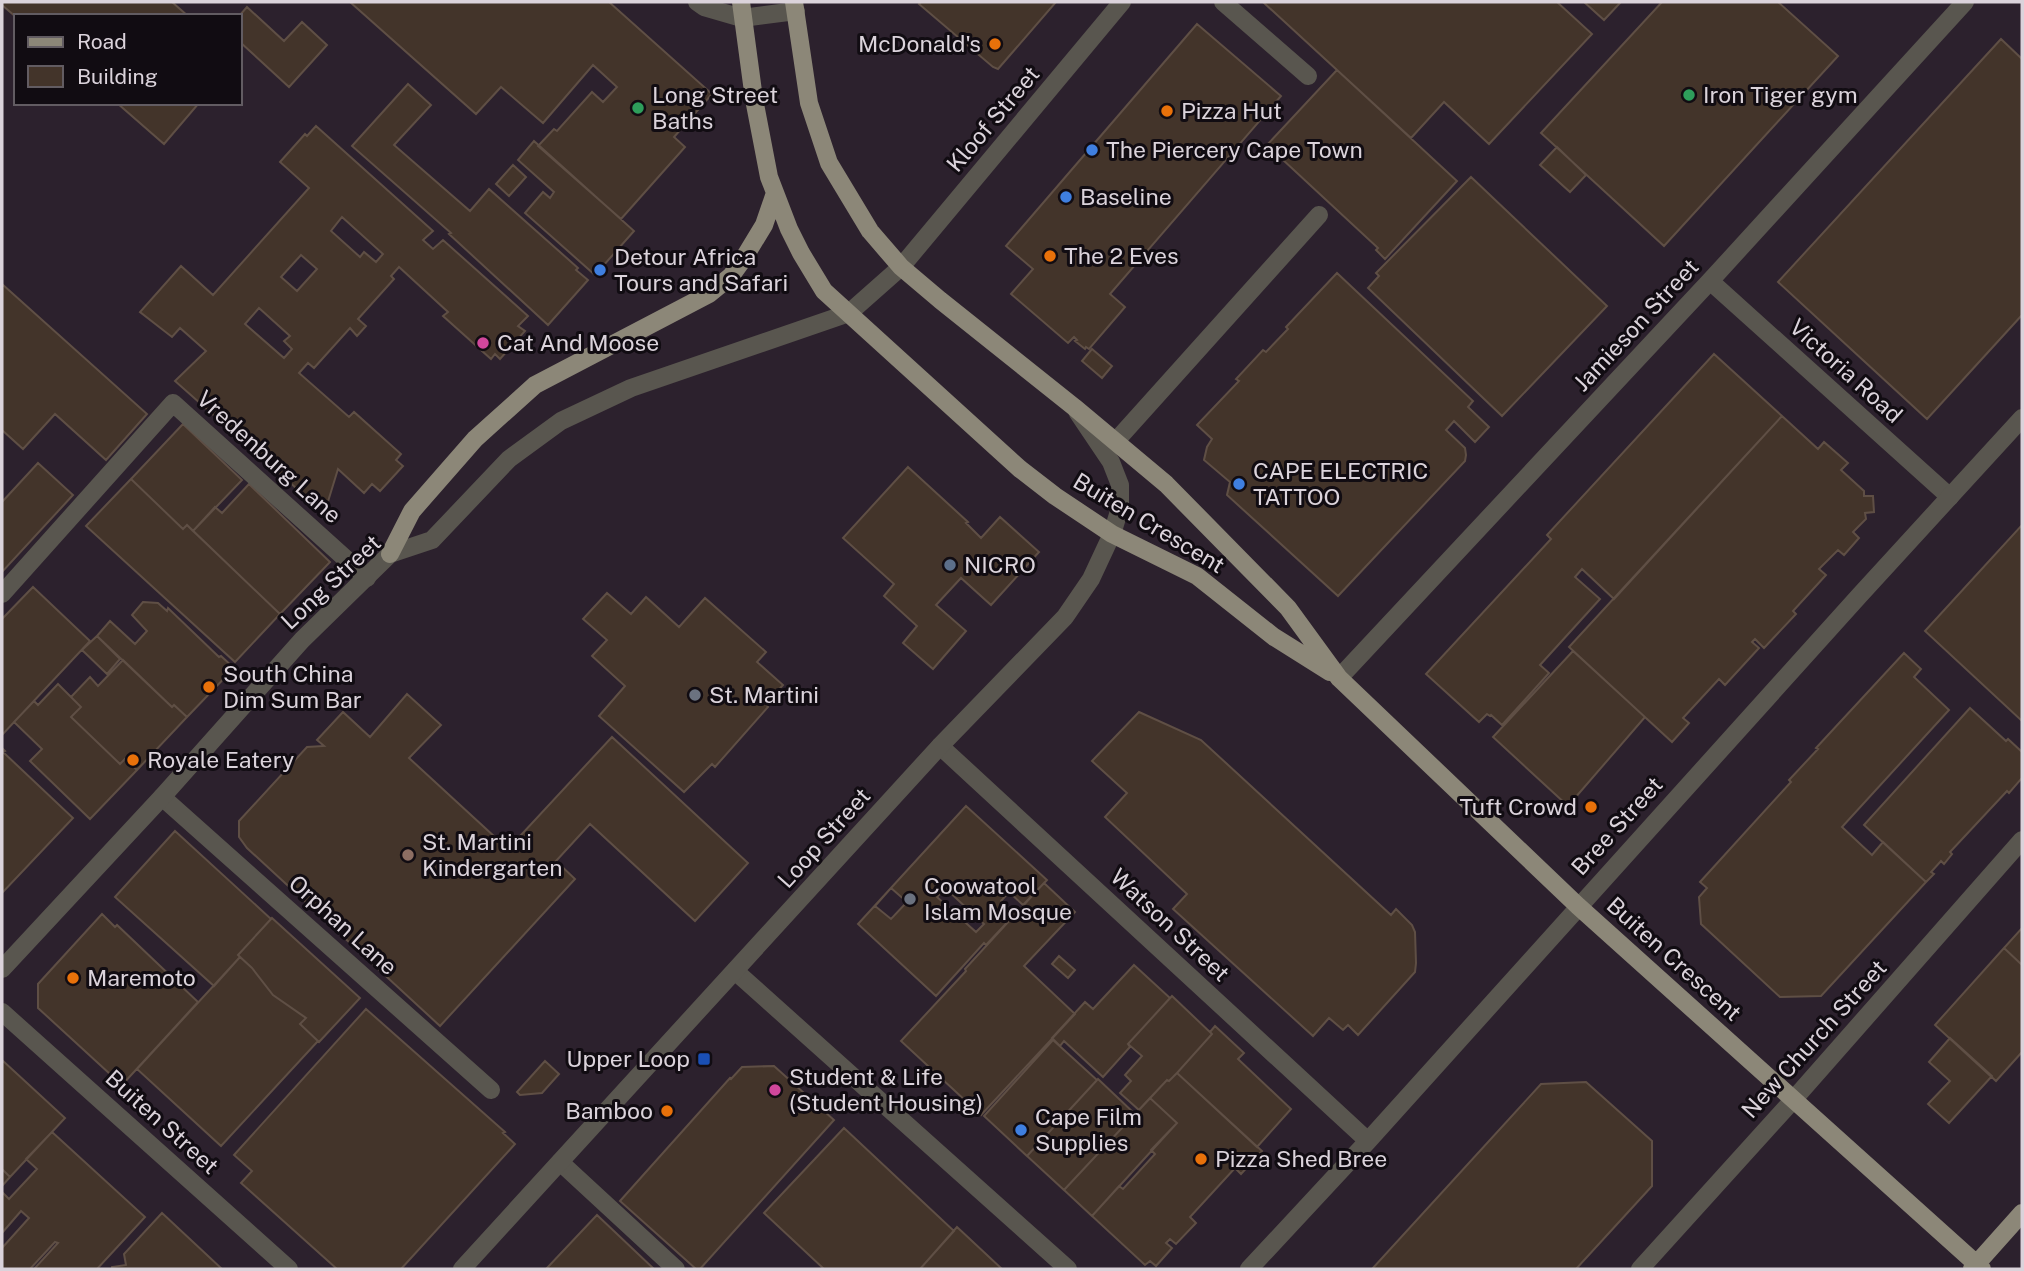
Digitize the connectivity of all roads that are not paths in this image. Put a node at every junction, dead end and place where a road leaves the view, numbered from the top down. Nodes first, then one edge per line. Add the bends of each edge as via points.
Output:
1 (698, 2) edge
2 (1122, 2) edge
3 (1223, 2) edge
4 (1965, 2) edge
5 (795, 6) edge
6 (741, 10) edge
7 (1307, 76) dead end
8 (775, 193) junction
9 (1319, 215) dead end
10 (901, 267) junction
11 (1710, 281) junction
12 (849, 313) junction
13 (1074, 407) junction
14 (2022, 418) edge
15 (1115, 442) junction
16 (1950, 497) junction
17 (1112, 534) junction
18 (390, 554) junction
19 (367, 578) junction
20 (2, 594) edge
21 (1339, 678) junction
22 (940, 746) junction
23 (162, 797) junction
24 (2021, 845) edge
25 (1578, 906) junction
26 (2, 969) edge
27 (735, 971) junction
28 (2, 1012) edge
29 (491, 1090) dead end
30 (1794, 1099) junction
31 (1368, 1141) junction
32 (560, 1162) junction
33 (2022, 1213) edge
34 (1977, 1268) edge
35 (289, 1269) edge
36 (463, 1269) edge
37 (676, 1269) edge
38 (1068, 1269) edge
39 (1249, 1269) edge
40 (1640, 1269) edge

1 - 6 street via 704,7
2 - 10 street, Kloof Street
3 - 7 street
4 - 11 street, Jamieson Street
5 - 6 street
5 - 10 main road, Buiten Crescent via 809,103 829,163 870,231
6 - 8 main road, Buiten Crescent
8 - 12 main road, Buiten Crescent via 789,229 824,291
8 - 18 main road via 764,225 731,276 709,294 535,385 475,439 412,511
9 - 15 street
10 - 12 street, Kloof Street
10 - 13 main road, Buiten Crescent
11 - 16 street, Victoria Road
11 - 21 street, Jamieson Street
12 - 17 main road, Buiten Crescent via 1020,469
12 - 18 street, Long Street via 631,388 561,421 509,459 432,540
13 - 15 main road, Buiten Crescent
13 - 17 street, Loop Street via 1111,462 1120,485 1120,508
14 - 16 street, Bree Street
15 - 21 main road, Buiten Crescent via 1166,484 1288,608
16 - 25 street, Bree Street
17 - 21 main road, Buiten Crescent via 1197,576 1274,637
17 - 22 street, Loop Street via 1091,579 1065,617
18 - 19 street, Long Street
19 - 20 street, Vredenburg Lane via 173,403
19 - 23 street, Long Street via 302,640
21 - 25 main road, Buiten Crescent
22 - 27 street, Loop Street
22 - 31 street, Watson Street
23 - 26 street, Long Street
23 - 29 street, Orphan Lane
24 - 30 street, New Church Street
25 - 30 main road, Buiten Crescent
25 - 31 street, Bree Street
27 - 32 street, Loop Street
27 - 38 street
28 - 35 street, Buiten Street
30 - 34 main road, Buiten Crescent
30 - 40 street, New Church Street
31 - 39 street, Bree Street
32 - 36 street, Loop Street
32 - 37 street
33 - 34 main road

